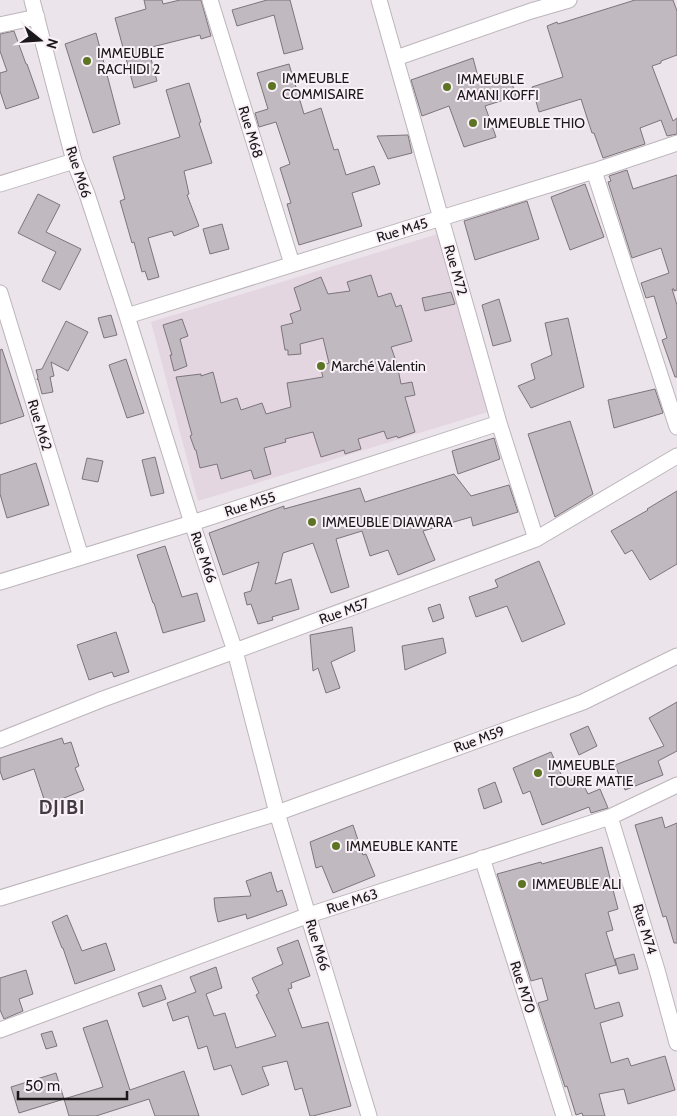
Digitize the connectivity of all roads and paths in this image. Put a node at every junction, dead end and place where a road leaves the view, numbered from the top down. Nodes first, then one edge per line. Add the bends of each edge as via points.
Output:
1 (32, 0) edge
2 (210, 0) edge
3 (379, 0) edge
4 (569, 0) edge
5 (530, 6) edge
6 (37, 17) junction
7 (0, 25) edge
8 (396, 58) junction
9 (677, 143) edge
10 (74, 160) junction
11 (594, 171) junction
12 (0, 184) edge
13 (441, 218) junction
14 (292, 264) junction
15 (0, 293) edge
16 (127, 316) junction
17 (499, 422) junction
18 (677, 426) edge
19 (677, 456) edge
20 (192, 523) junction
21 (536, 539) junction
22 (80, 557) junction
23 (0, 582) edge
24 (235, 651) junction
25 (677, 656) edge
26 (0, 740) edge
27 (677, 785) edge
28 (278, 813) junction
29 (610, 817) junction
30 (482, 858) junction
31 (0, 898) edge
32 (308, 915) junction
33 (0, 1030) edge
34 (677, 1043) edge
35 (369, 1116) edge
36 (564, 1116) edge

1 - 6 street, Rue M66
2 - 14 street, Rue M68
3 - 8 street, Rue M72
4 - 5 street
5 - 8 street
6 - 7 street
6 - 10 street, Rue M66
8 - 13 street, Rue M72
9 - 11 street, Rue M45
10 - 12 street
10 - 16 street, Rue M66
11 - 13 street, Rue M45
11 - 18 street
13 - 14 street, Rue M45
13 - 17 street, Rue M72
14 - 16 street, Rue M45
15 - 22 street, Rue M62
16 - 20 street, Rue M66
17 - 20 street, Rue M55
17 - 21 street, Rue M72
19 - 21 street, Rue M57
20 - 22 street, Rue M55
20 - 24 street, Rue M66
21 - 24 street, Rue M57
22 - 23 street, Rue M55
24 - 26 street, Rue M57 via 103,698
24 - 28 street, Rue M66
25 - 28 street, Rue M59 via 583,702
27 - 29 street, Rue M63
28 - 31 street, Rue M59
28 - 32 street, Rue M66
29 - 30 street, Rue M63
29 - 34 street, Rue M74
30 - 32 street, Rue M63
30 - 36 street, Rue M70
32 - 33 street, Rue M63
32 - 35 street, Rue M66

